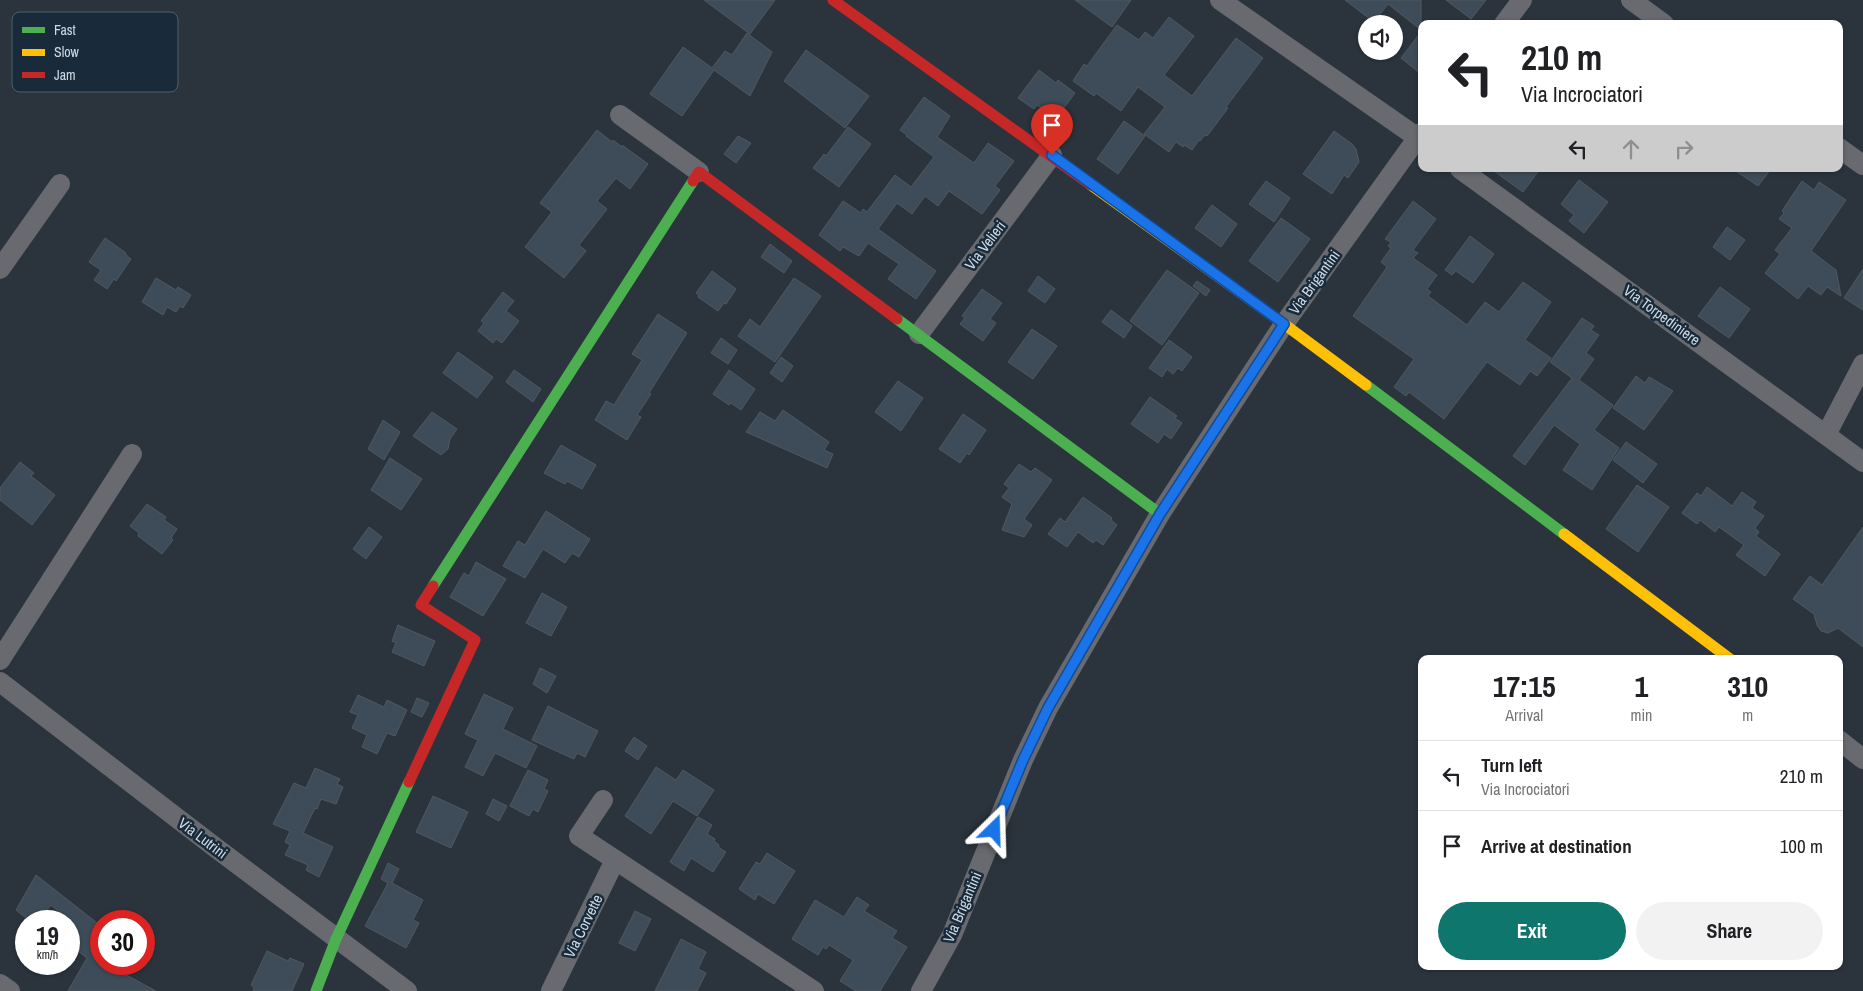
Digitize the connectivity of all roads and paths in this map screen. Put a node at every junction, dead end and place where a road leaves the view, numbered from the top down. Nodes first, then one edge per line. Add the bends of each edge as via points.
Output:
1 (833, 0) edge
2 (1220, 0) edge
3 (1522, 0) edge
4 (1631, 0) edge
5 (1507, 20) edge
6 (1658, 20) edge
7 (620, 115) dead end
8 (1418, 136) edge
9 (1418, 140) edge
10 (1843, 151) edge
11 (1052, 155) junction
12 (1863, 165) edge
13 (699, 172) junction
14 (1464, 172) edge
15 (60, 184) dead end
16 (0, 269) edge
17 (1284, 324) junction
18 (919, 334) junction
19 (1863, 364) edge
20 (1826, 435) junction
21 (132, 454) dead end
22 (1863, 462) edge
23 (1160, 514) junction
24 (1725, 655) edge
25 (0, 660) edge
26 (0, 682) edge
27 (1843, 743) edge
28 (1863, 759) edge
29 (603, 800) dead end
30 (615, 860) junction
31 (336, 938) junction
32 (0, 984) edge
33 (10, 991) edge
34 (316, 991) edge
35 (407, 991) edge
36 (551, 991) edge
37 (814, 991) edge
38 (921, 991) edge

1 - 11 street
2 - 8 street
3 - 5 street
4 - 6 street
7 - 13 street
9 - 17 street, Via Brigantini
10 - 12 street
11 - 17 street
11 - 18 street, Via Velieri
13 - 18 street
13 - 31 street via 420,605 475,640
14 - 20 street, Via Torpediniere
15 - 16 street
17 - 23 street, Via Brigantini
17 - 24 street
18 - 23 street
19 - 20 street
20 - 22 street, Via Torpediniere
21 - 25 street
23 - 38 street, Via Brigantini via 1048,708 1023,760 952,935
26 - 31 street, Via Lutrini
27 - 28 street
29 - 30 street via 579,836
30 - 36 street, Via Corvette
30 - 37 street
31 - 34 street
31 - 35 street, Via Lutrini
32 - 33 street

